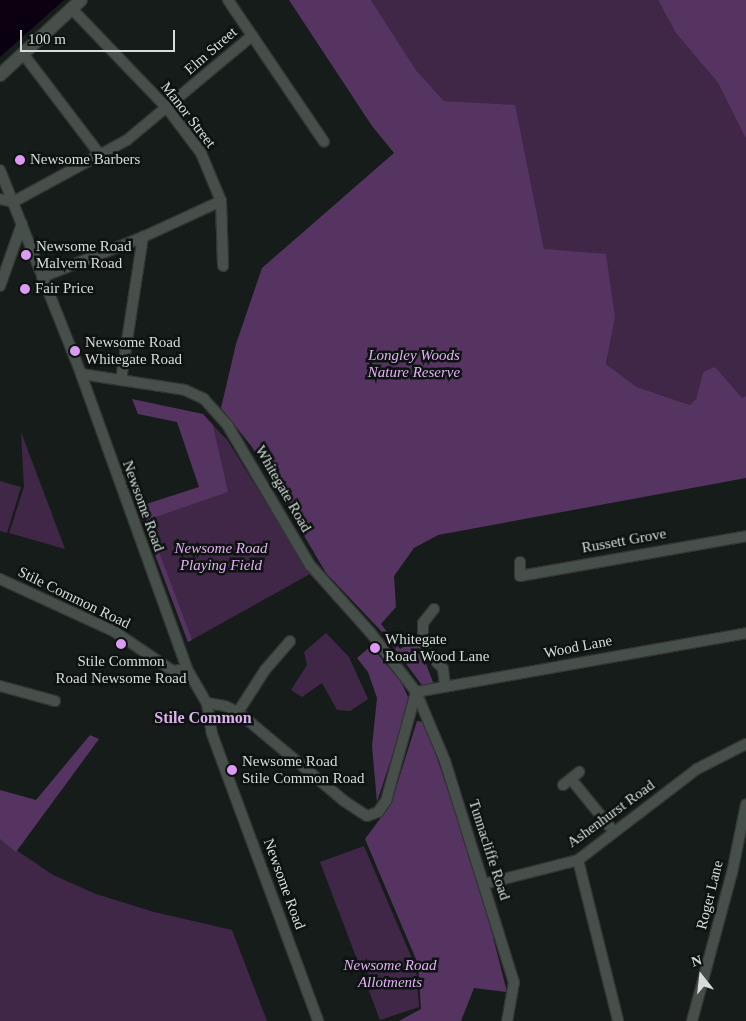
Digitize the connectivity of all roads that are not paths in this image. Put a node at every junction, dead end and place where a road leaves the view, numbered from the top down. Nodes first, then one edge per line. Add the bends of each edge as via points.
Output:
1 (228, 0) edge
2 (76, 4) edge
3 (252, 36) junction
4 (24, 56) junction
5 (0, 75) edge
6 (167, 108) junction
7 (324, 142) dead end
8 (101, 156) junction
9 (0, 170) edge
10 (0, 199) edge
11 (221, 201) junction
12 (13, 202) junction
13 (22, 224) junction
14 (143, 237) junction
15 (223, 266) dead end
16 (42, 277) junction
17 (0, 286) edge
18 (81, 374) junction
19 (121, 380) junction
20 (746, 536) edge
21 (520, 562) dead end
22 (0, 579) edge
23 (434, 609) dead end
24 (746, 633) edge
25 (290, 641) dead end
26 (187, 669) junction
27 (0, 686) edge
28 (445, 686) junction
29 (416, 692) junction
30 (55, 700) dead end
31 (208, 703) junction
32 (238, 712) junction
33 (746, 744) edge
34 (571, 779) dead end
35 (746, 804) edge
36 (614, 832) junction
37 (578, 860) junction
38 (484, 884) junction
39 (318, 1021) edge
40 (508, 1021) edge
41 (618, 1021) edge
42 (692, 1021) edge

1 - 3 street
2 - 4 street
2 - 6 street, Manor Street
3 - 6 street, Elm Street
3 - 7 street
4 - 5 street
4 - 8 street
6 - 8 street, Elm Street
6 - 11 street, Manor Street via 201,153
8 - 12 street, Elm Street
9 - 12 street, Newsome Road
10 - 12 street
11 - 14 street
11 - 15 street, Manor Street
12 - 13 street, Newsome Road
13 - 16 street, Newsome Road
13 - 17 street
14 - 16 street
14 - 19 street
16 - 18 street, Newsome Road
18 - 19 street, Whitegate Road
18 - 26 street, Newsome Road
19 - 29 street, Whitegate Road via 184,390 204,399 218,414 273,498 310,565 370,632
20 - 21 street, Russett Grove via 520,576
22 - 26 street, Stile Common Road via 115,632 173,671
23 - 28 street via 423,623 423,648 443,669
24 - 28 street, Wood Lane
25 - 32 street via 265,670
26 - 31 street, Newsome Road
27 - 30 street
28 - 29 street, Wood Lane
29 - 32 street via 386,802 378,812 367,816 344,802
29 - 38 street, Tunnacliffe Road via 445,761
31 - 32 street
31 - 39 street, Newsome Road via 212,734
33 - 36 street, Ashenhurst Road via 697,769
34 - 36 street
35 - 42 street, Roger Lane via 732,872
36 - 37 street, Ashenhurst Road
37 - 38 street, Ashenhurst Road
37 - 41 street
38 - 40 street, Tunnacliffe Road via 514,982

